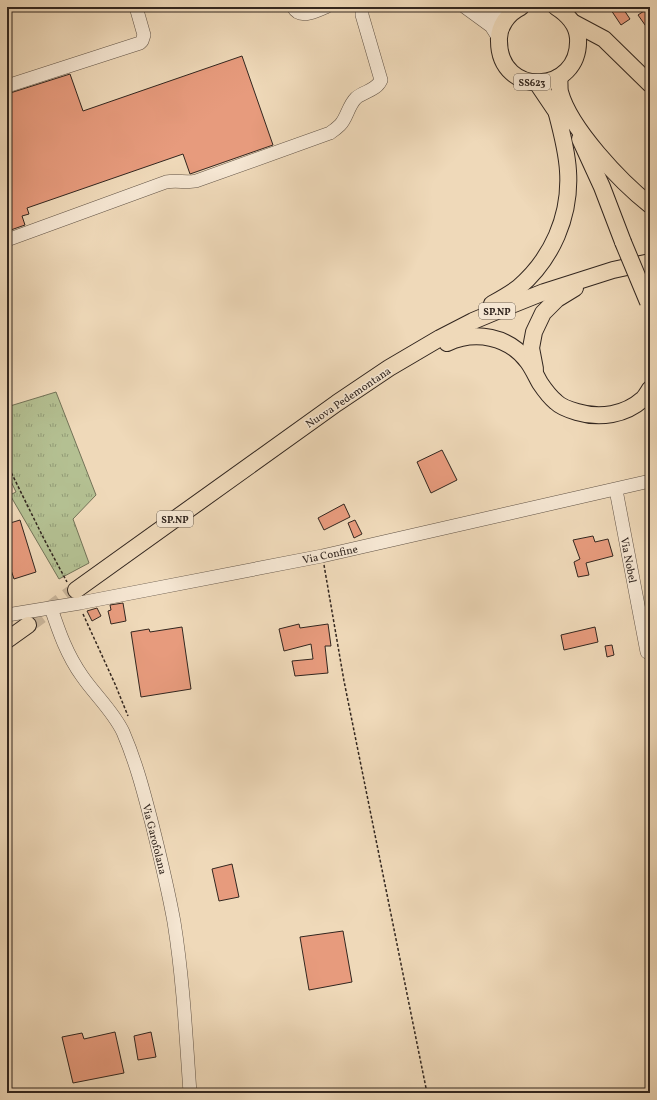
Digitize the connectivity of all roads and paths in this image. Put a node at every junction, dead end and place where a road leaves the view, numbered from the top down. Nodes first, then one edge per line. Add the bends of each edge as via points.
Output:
1 (136, 7) edge
2 (293, 7) edge
3 (326, 7) edge
4 (362, 7) edge
5 (465, 7) edge
6 (557, 7) edge
7 (515, 11) edge
8 (574, 23) junction
9 (498, 37) junction
10 (618, 53) junction
11 (576, 58) junction
12 (559, 77) junction
13 (537, 83) junction
14 (650, 84) edge
15 (7, 86) edge
16 (563, 112) junction
17 (650, 205) edge
18 (7, 240) edge
19 (650, 262) edge
20 (613, 270) junction
21 (649, 304) edge
22 (389, 368) junction
23 (535, 372) junction
24 (650, 389) edge
25 (273, 449) junction
26 (7, 464) edge
27 (650, 481) edge
28 (616, 490) junction
29 (322, 556) junction
30 (73, 588) joint
31 (51, 608) junction
32 (7, 615) edge
33 (28, 625) tunnel mouth
34 (7, 640) edge
35 (650, 651) edge
36 (190, 1093) edge
37 (427, 1093) edge

1 - 15 street via 144,35 140,43
2 - 3 street via 299,13 306,14
4 - 18 street via 362,15 381,80 375,88 356,98 341,125 330,133 196,181 166,182
5 - 7 street via 499,17
5 - 9 street via 491,26
6 - 8 main road, SS623
7 - 9 main road via 500,30
8 - 10 main road, SS623 via 604,39
8 - 11 main road via 578,34
9 - 13 main road, SS623 via 502,59 508,69 526,81
10 - 11 main road, SS623 via 590,46
10 - 14 main road, SS623
11 - 12 main road, SS623 via 569,69
12 - 13 main road, SS623 via 549,82
12 - 16 main road
13 - 16 main road
16 - 17 main road via 606,163
16 - 21 main road, bridge via 602,187
16 - 22 main road via 569,172 568,194 557,236 546,256 532,274 513,291 427,338 402,355
19 - 20 main road, Nuova Pedemontana / SP.NP
20 - 22 main road, Nuova Pedemontana / SP.NP via 544,292 472,321
20 - 23 main road via 581,284 557,299 543,313 534,332 531,348
22 - 25 main road, Nuova Pedemontana / SP.NP
23 - 24 main road via 540,384 556,402 587,415 602,416 624,412 644,398
23 - 25 main road via 519,351 502,340 485,336 456,338 382,382 314,428
25 - 30 main road, Nuova Pedemontana / SP.NP
26 - 30 path via 47,545
27 - 28 street, Via Confine
28 - 29 street, Via Confine
28 - 35 street, Via Nobel via 647,652
29 - 31 street, Via Confine
29 - 37 path
31 - 32 street, Via Confine
31 - 36 street, Via Garofolana via 69,656 123,732 148,808 174,921
33 - 34 main road

